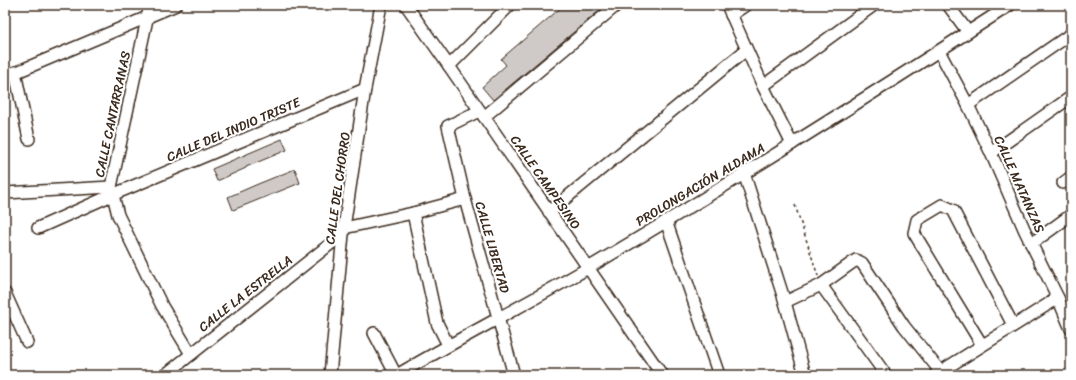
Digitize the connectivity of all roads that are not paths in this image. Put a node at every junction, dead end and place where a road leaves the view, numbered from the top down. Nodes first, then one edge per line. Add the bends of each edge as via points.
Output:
1 (150, 5) edge
2 (176, 5) edge
3 (406, 5) edge
4 (510, 5) edge
5 (617, 5) edge
6 (746, 5) edge
7 (874, 5) edge
8 (948, 5) edge
9 (1010, 5) edge
10 (381, 6) edge
11 (729, 10) edge
12 (147, 16) junction
13 (968, 32) junction
14 (1071, 34) edge
15 (746, 50) junction
16 (939, 51) junction
17 (449, 66) junction
18 (10, 74) edge
19 (763, 86) junction
20 (365, 90) junction
21 (1070, 103) edge
22 (968, 105) junction
23 (482, 114) junction
24 (29, 139) dead end
25 (792, 144) junction
26 (991, 153) junction
27 (744, 173) junction
28 (112, 191) junction
29 (5, 193) edge
30 (465, 199) junction
31 (550, 212) junction
32 (413, 213) junction
33 (1071, 215) edge
34 (666, 221) junction
35 (38, 228) dead end
36 (344, 231) junction
37 (1032, 244) junction
38 (588, 268) junction
39 (821, 285) junction
40 (5, 293) edge
41 (1058, 298) junction
42 (785, 302) junction
43 (499, 318) junction
44 (1013, 325) junction
45 (1071, 329) edge
46 (374, 333) dead end
47 (27, 342) dead end
48 (448, 345) junction
49 (982, 345) junction
50 (191, 354) junction
51 (937, 373) edge
52 (165, 375) edge
53 (330, 375) edge
54 (397, 375) edge
55 (514, 375) edge
56 (662, 375) edge
57 (719, 375) edge
58 (805, 375) edge
59 (886, 375) edge

1 - 12 street, CALLE CANTARRANAS
2 - 12 street
3 - 17 street, CALLE CAMPESINO
4 - 17 street
5 - 23 street
6 - 11 street
7 - 19 street
8 - 13 street
9 - 13 street, PROLONGACIÓN ALDAMA
10 - 20 street, CALLE DEL CHORRO
11 - 15 street
12 - 18 street
12 - 28 street, CALLE CANTARRANAS
13 - 16 street, PROLONGACIÓN ALDAMA
14 - 22 street
15 - 19 street
15 - 31 street
16 - 22 street, CALLE MATANZAS
16 - 25 street, PROLONGACIÓN ALDAMA
17 - 23 street, CALLE CAMPESINO
18 - 24 street
19 - 25 street
20 - 28 street, CALLE DEL INDIO TRISTE
20 - 36 street, CALLE DEL CHORRO
21 - 26 street
22 - 26 street, CALLE MATANZAS
23 - 30 street, CALLE LIBERTAD via 448,126
23 - 31 street, CALLE CAMPESINO
25 - 27 street, PROLONGACIÓN ALDAMA
26 - 37 street, CALLE MATANZAS
27 - 34 street, PROLONGACIÓN ALDAMA
27 - 42 street
28 - 29 street, CALLE DEL INDIO TRISTE
28 - 35 street
28 - 50 street, CALLE CANTARRANAS via 118,215 162,306
30 - 32 street, CALLE LA ESTRELLA
30 - 43 street, CALLE LIBERTAD
31 - 38 street, CALLE CAMPESINO
32 - 36 street, CALLE LA ESTRELLA
32 - 48 street via 437,323
33 - 37 street
34 - 38 street, PROLONGACIÓN ALDAMA
34 - 57 street
36 - 50 street, CALLE LA ESTRELLA
36 - 53 street, CALLE DEL CHORRO
37 - 41 street, CALLE MATANZAS
38 - 43 street, PROLONGACIÓN ALDAMA
38 - 56 street, CALLE CAMPESINO
39 - 42 street
39 - 51 street via 856,260 862,263
39 - 59 street
40 - 47 street
41 - 44 street
41 - 45 street, CALLE MATANZAS
42 - 58 street
43 - 48 street, PROLONGACIÓN ALDAMA
43 - 55 street, CALLE LIBERTAD
44 - 49 street
44 - 49 street via 953,210 942,205 917,220 914,233
46 - 54 street
48 - 54 street, PROLONGACIÓN ALDAMA
49 - 51 street
50 - 52 street, CALLE LA ESTRELLA

